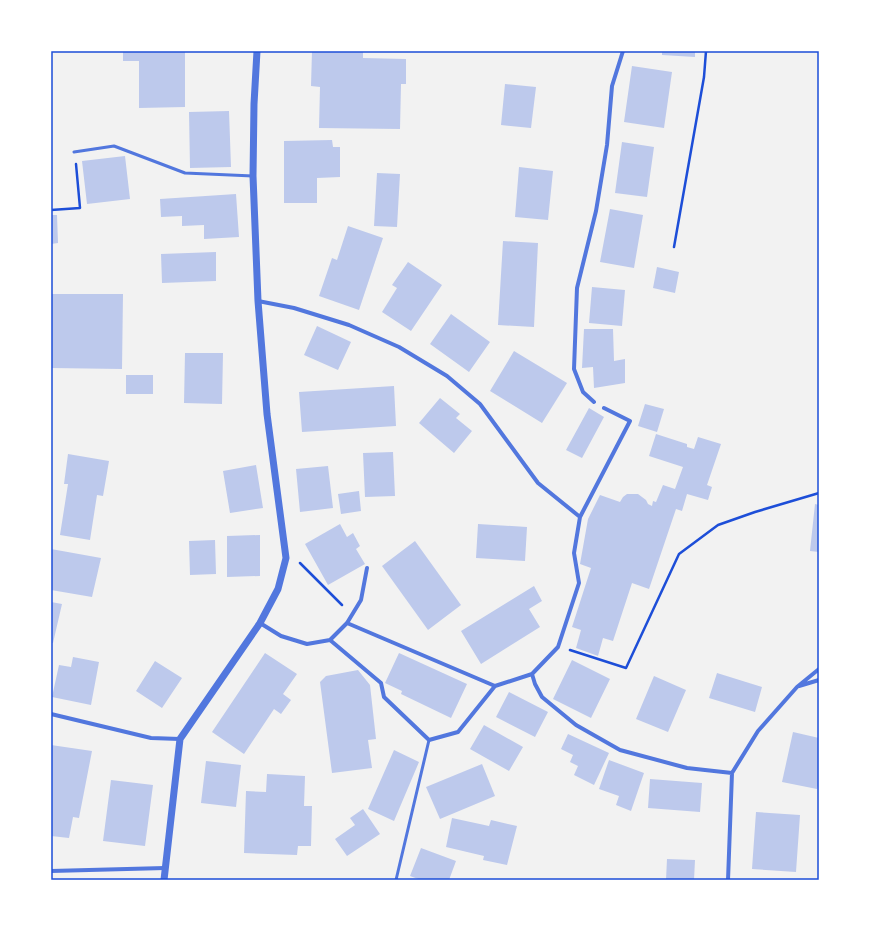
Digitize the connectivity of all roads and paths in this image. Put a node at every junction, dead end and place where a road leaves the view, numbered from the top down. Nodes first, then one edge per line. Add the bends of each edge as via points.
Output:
1 (257, 51) edge
2 (623, 51) edge
3 (706, 51) edge
4 (74, 152) joint
5 (253, 176) junction
6 (51, 210) edge
7 (674, 247) dead end
8 (258, 301) junction
9 (594, 402) dead end
10 (604, 408) dead end
11 (819, 493) edge
12 (580, 517) junction
13 (284, 548) junction
14 (367, 568) dead end
15 (352, 615) junction
16 (260, 623) junction
17 (348, 623) junction
18 (330, 640) junction
19 (558, 647) junction
20 (819, 669) edge
21 (532, 674) junction
22 (819, 680) edge
23 (495, 686) junction
24 (797, 687) junction
25 (51, 714) edge
26 (180, 739) junction
27 (429, 740) junction
28 (732, 773) junction
29 (165, 868) junction
30 (51, 871) edge
31 (158, 880) edge
32 (164, 880) edge
33 (396, 880) edge
34 (728, 880) edge

1 - 5 street
2 - 9 street via 612,86 607,145 596,211 577,288 574,369 583,392
3 - 7 path via 704,77
4 - 5 lane via 114,146 185,173
4 - 6 path via 80,208
5 - 8 street
8 - 12 street via 294,308 349,325 399,348 447,376 480,404 538,482
8 - 13 street via 267,414
10 - 12 street via 630,421
11 - 19 path via 718,525 679,554 626,668
12 - 19 street via 574,553 579,583
13 - 15 path
13 - 16 street via 286,558 278,588
14 - 15 street via 361,600
15 - 17 street
16 - 18 street via 281,636 307,644
16 - 26 street
17 - 18 street
17 - 23 street
18 - 27 street via 381,683 384,697
19 - 21 street
20 - 24 street
21 - 23 street
21 - 28 street via 542,697 576,725 620,750 687,768
22 - 24 street
23 - 27 street via 458,732
24 - 28 street via 758,731
25 - 26 street via 151,738
26 - 29 street
27 - 33 lane
28 - 34 street
29 - 30 street
29 - 32 street
31 - 32 street

